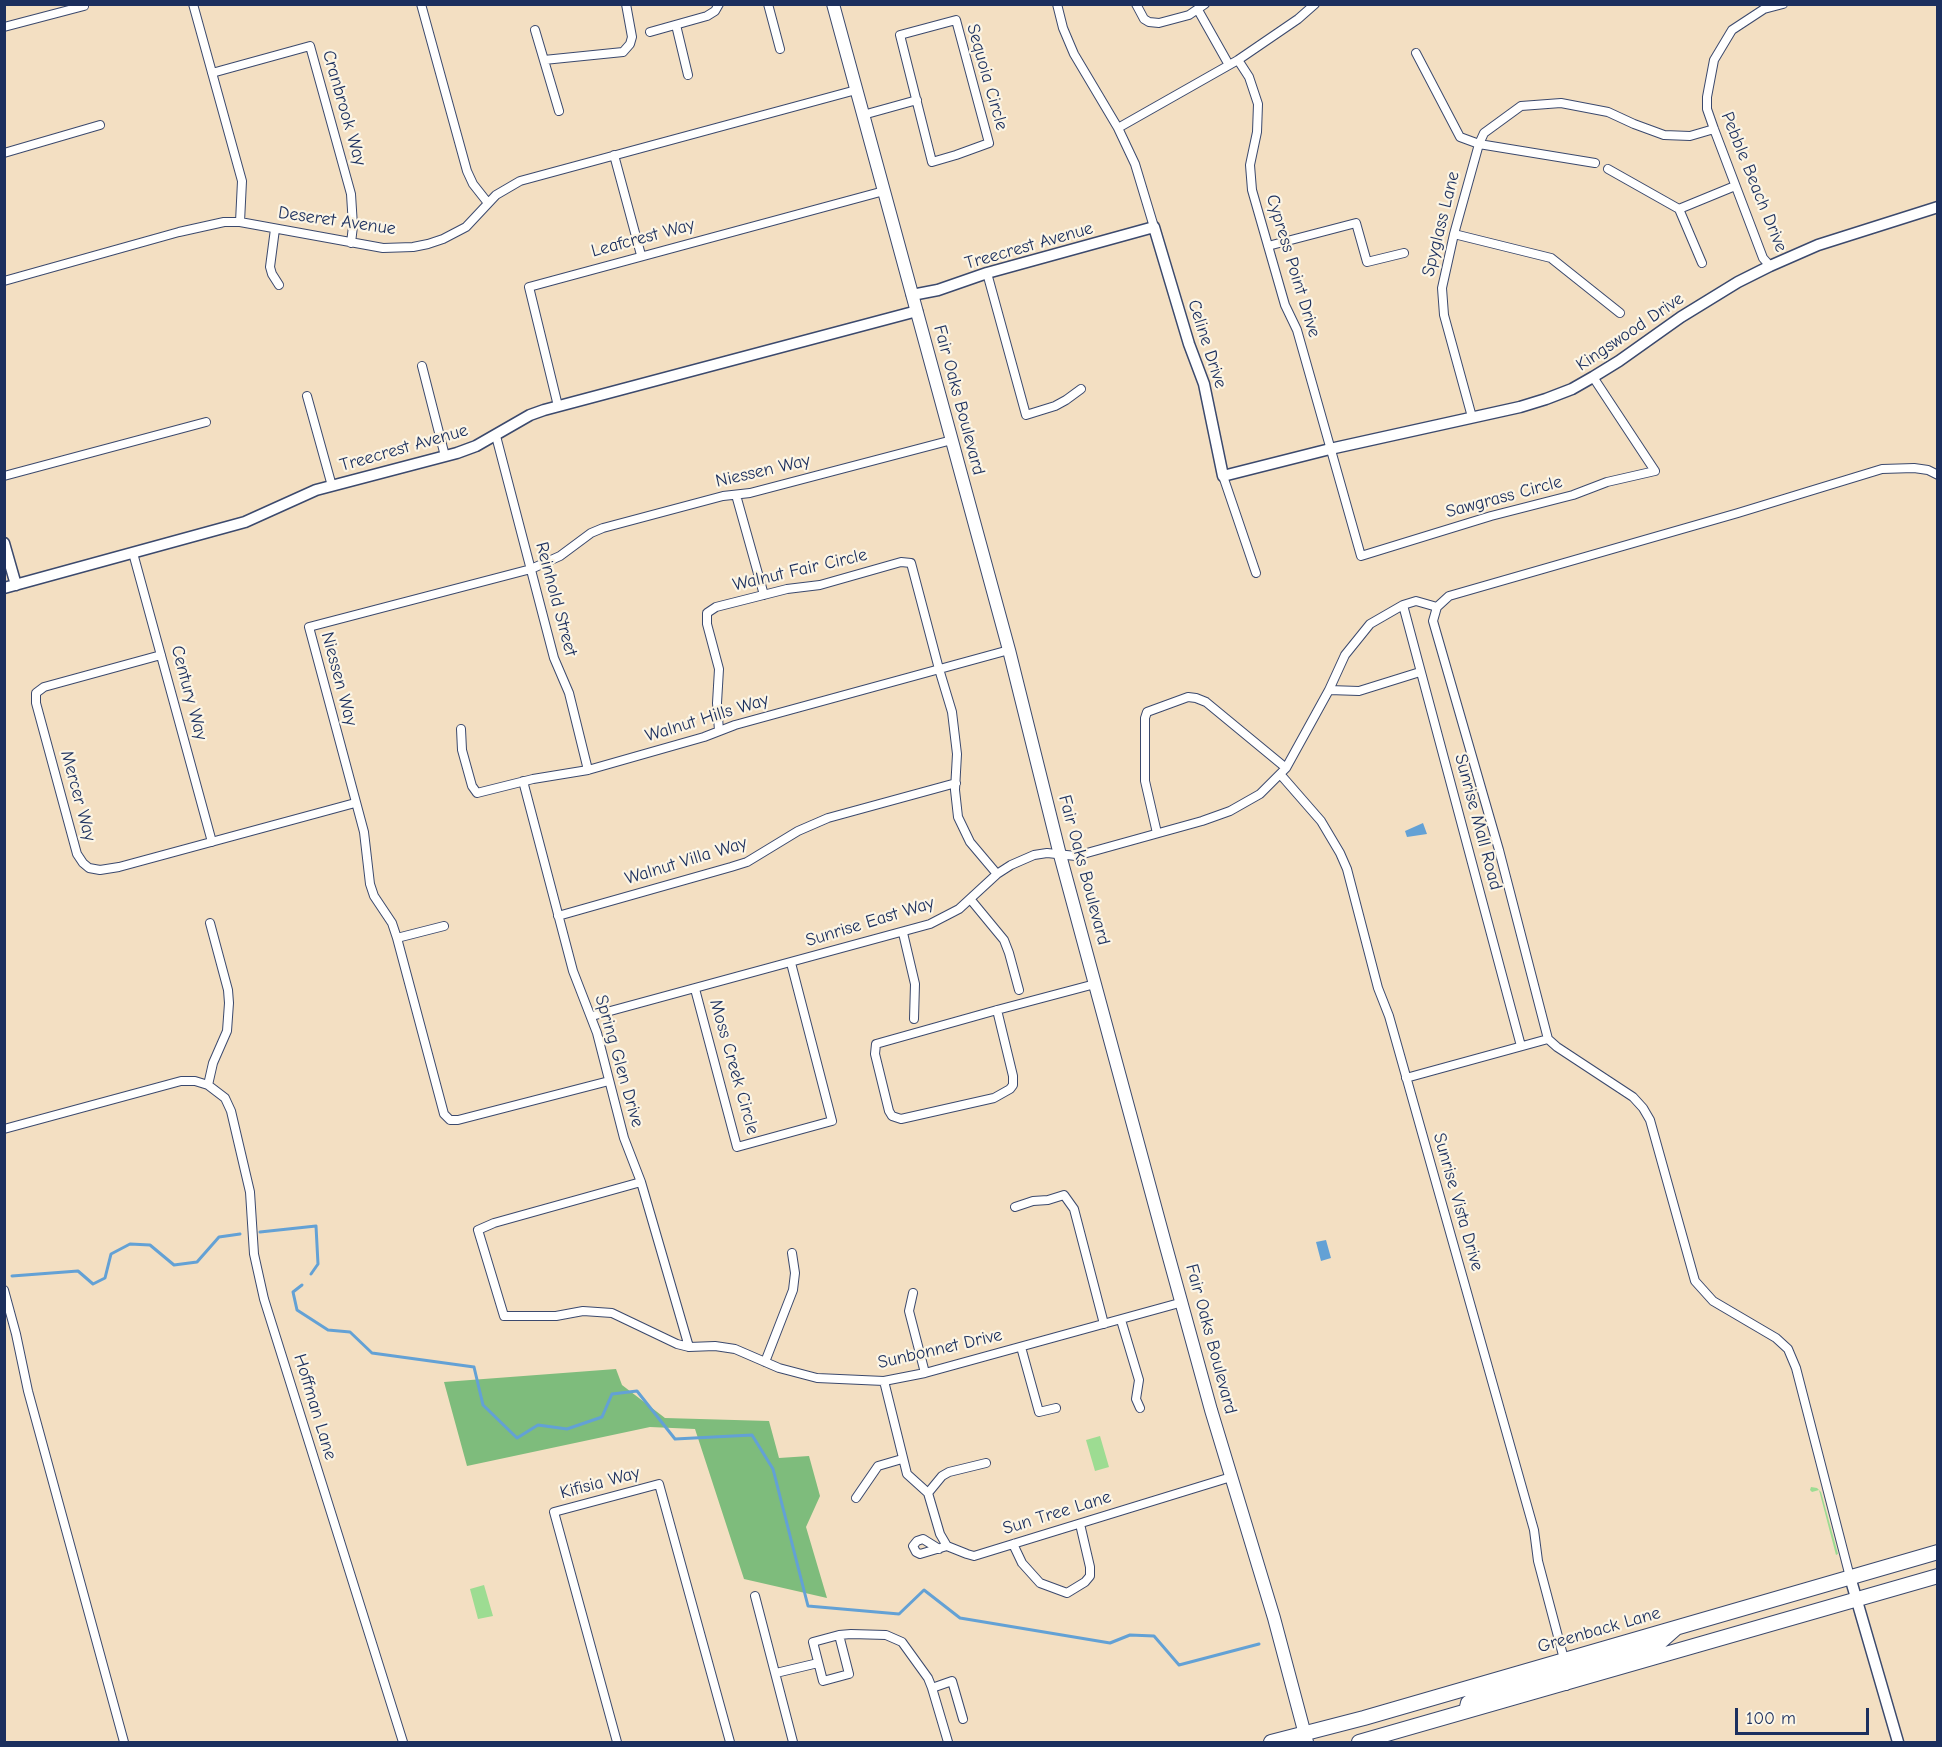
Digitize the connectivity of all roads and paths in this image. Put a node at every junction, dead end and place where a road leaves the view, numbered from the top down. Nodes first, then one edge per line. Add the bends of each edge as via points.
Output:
1 (83, 4) edge
2 (193, 4) edge
3 (421, 4) edge
4 (626, 4) edge
5 (719, 4) edge
6 (768, 4) edge
7 (833, 4) edge
8 (1057, 4) edge
9 (1136, 4) edge
10 (1316, 4) edge
11 (1783, 4) edge
12 (1202, 7) edge
13 (676, 24) junction
14 (4, 27) edge
15 (535, 30) dead end
16 (650, 32) dead end
17 (780, 49) dead end
18 (1416, 53) dead end
19 (544, 60) junction
20 (1238, 60) junction
21 (1229, 65) junction
22 (212, 73) junction
23 (688, 75) dead end
24 (856, 90) junction
25 (917, 100) junction
26 (559, 111) dead end
27 (863, 115) junction
28 (100, 126) dead end
29 (1118, 128) junction
30 (1714, 129) junction
31 (1479, 144) junction
32 (4, 153) edge
33 (614, 155) junction
34 (1595, 163) dead end
35 (1608, 169) dead end
36 (1736, 186) junction
37 (884, 191) junction
38 (488, 203) junction
39 (1938, 207) edge
40 (1679, 209) junction
41 (240, 222) junction
42 (1154, 227) junction
43 (275, 229) junction
44 (1455, 234) junction
45 (351, 243) junction
46 (1268, 246) junction
47 (1404, 253) dead end
48 (641, 255) junction
49 (1702, 263) dead end
50 (1770, 266) junction
51 (987, 273) junction
52 (4, 281) edge
53 (279, 285) dead end
54 (912, 295) junction
55 (916, 311) junction
56 (1620, 313) dead end
57 (422, 366) dead end
58 (1593, 377) junction
59 (1081, 389) dead end
60 (307, 396) dead end
61 (558, 406) junction
62 (1472, 417) junction
63 (206, 422) dead end
64 (496, 435) junction
65 (952, 440) junction
66 (1330, 448) junction
67 (445, 456) junction
68 (1938, 475) edge
69 (4, 476) edge
70 (1223, 476) junction
71 (332, 486) junction
72 (736, 495) junction
73 (4, 543) edge
74 (133, 553) junction
75 (531, 569) junction
76 (1256, 573) dead end
77 (16, 585) junction
78 (4, 588) edge
79 (764, 595) junction
80 (1403, 605) junction
81 (1437, 607) junction
82 (1009, 650) junction
83 (161, 656) junction
84 (939, 669) junction
85 (1420, 672) junction
86 (1329, 690) junction
87 (461, 729) dead end
88 (719, 731) junction
89 (588, 770) junction
90 (1283, 771) junction
91 (523, 781) junction
92 (956, 783) junction
93 (355, 803) junction
94 (1157, 833) junction
95 (212, 842) junction
96 (1060, 855) junction
97 (997, 874) junction
98 (971, 900) junction
99 (558, 916) junction
100 (210, 923) dead end
101 (444, 926) dead end
102 (903, 933) junction
103 (397, 938) junction
104 (791, 963) junction
105 (1095, 984) junction
106 (695, 989) junction
107 (1019, 990) dead end
108 (997, 1010) junction
109 (592, 1016) junction
110 (914, 1019) dead end
111 (1548, 1039) junction
112 (1521, 1046) junction
113 (1406, 1078) junction
114 (609, 1081) junction
115 (208, 1085) junction
116 (4, 1129) edge
117 (641, 1182) junction
118 (1015, 1207) dead end
119 (792, 1253) dead end
120 (4, 1290) edge
121 (913, 1293) dead end
122 (1183, 1302) junction
123 (1121, 1320) junction
124 (1104, 1324) junction
125 (689, 1347) junction
126 (1021, 1347) junction
127 (765, 1362) junction
128 (925, 1373) junction
129 (884, 1381) junction
130 (1056, 1408) dead end
131 (1140, 1408) dead end
132 (902, 1459) junction
133 (986, 1462) dead end
134 (1232, 1476) junction
135 (928, 1493) junction
136 (856, 1497) dead end
137 (1080, 1524) junction
138 (1013, 1544) junction
139 (1938, 1552) edge
140 (1938, 1576) edge
141 (1850, 1577) junction
142 (755, 1596) dead end
143 (1857, 1599) junction
144 (1678, 1626) junction
145 (839, 1635) junction
146 (1564, 1659) junction
147 (818, 1663) junction
148 (776, 1673) junction
149 (1566, 1683) junction
150 (932, 1688) junction
151 (1466, 1711) junction
152 (963, 1719) dead end
153 (1306, 1738) edge
154 (124, 1743) edge
155 (403, 1743) edge
156 (616, 1743) edge
157 (730, 1743) edge
158 (793, 1743) edge
159 (948, 1743) edge
160 (1270, 1743) edge
161 (1359, 1743) edge
162 (1898, 1743) edge

1 - 14 street
2 - 22 street
3 - 38 street via 467,171
4 - 19 street via 632,37 623,52
5 - 13 street via 707,16
6 - 17 street
7 - 24 main road, Fair Oaks Boulevard
8 - 29 street, Celine Drive via 1074,54
9 - 12 street via 1141,17 1152,23 1190,15
10 - 20 street
11 - 30 street, Pebble Beach Drive via 1764,9 1732,30 1714,60 1707,97
12 - 21 street
13 - 16 street
13 - 23 street
15 - 19 street
18 - 31 street via 1460,137
19 - 26 street
20 - 21 street
20 - 46 street, Cypress Point Drive via 1250,77 1258,104 1250,177
21 - 29 street
22 - 41 street via 242,181
22 - 45 street, Cranbrook Way via 310,46 351,194
24 - 27 main road, Fair Oaks Boulevard
24 - 33 street, Deseret Avenue
25 - 25 street, Sequoia Circle via 933,162 989,143 956,20 900,35
25 - 27 street
27 - 37 main road, Fair Oaks Boulevard
28 - 32 street
29 - 42 street, Celine Drive via 1135,164
30 - 31 street, Spyglass Lane via 1690,136 1664,135 1608,112 1561,103 1521,106 1484,134
30 - 36 street, Pebble Beach Drive
31 - 34 street
31 - 44 street, Spyglass Lane
33 - 38 street, Deseret Avenue via 520,181
33 - 48 street
35 - 40 street
36 - 40 street
36 - 50 street, Pebble Beach Drive via 1763,258
37 - 48 street, Leafcrest Way
37 - 54 main road, Fair Oaks Boulevard
38 - 45 street, Deseret Avenue via 466,226 428,244 398,248
39 - 50 street, Kingswood Drive via 1818,245
40 - 49 street
41 - 43 street, Deseret Avenue
41 - 52 street, Deseret Avenue via 210,224
42 - 51 street, Treecrest Avenue
42 - 70 street, Celine Drive via 1204,384
43 - 45 street, Deseret Avenue
43 - 53 street via 270,267
44 - 56 street via 1551,258
44 - 62 street, Spyglass Lane via 1444,275 1443,304
46 - 47 street via 1356,223 1368,262
46 - 66 street, Cypress Point Drive via 1285,305 1297,330
48 - 61 street, Leafcrest Way via 529,287
50 - 58 street, Kingswood Drive via 1681,317
51 - 54 street, Treecrest Avenue
51 - 59 street via 1026,415 1055,406
54 - 55 main road, Fair Oaks Boulevard
55 - 61 street, Treecrest Avenue
55 - 65 main road, Fair Oaks Boulevard
57 - 67 street
58 - 62 street, Kingswood Drive via 1546,399
58 - 66 street, Sawgrass Circle via 1655,471 1361,556
60 - 71 street
61 - 64 street, Treecrest Avenue via 530,415
62 - 66 street, Kingswood Drive
63 - 69 street
64 - 67 street, Treecrest Avenue
64 - 75 street, Reinhold Street
65 - 72 street, Niessen Way
65 - 82 main road, Fair Oaks Boulevard
66 - 70 street, Kingswood Drive
67 - 71 street, Treecrest Avenue
68 - 81 street via 1914,468 1882,469 1449,596
70 - 76 street, Celine Drive
71 - 74 street, Treecrest Avenue via 252,520
72 - 75 street, Niessen Way via 603,528 560,556
72 - 79 street
73 - 77 street
74 - 77 street, Treecrest Avenue
74 - 83 street, Century Way
75 - 89 street, Reinhold Street
75 - 93 street, Niessen Way via 309,627
77 - 78 street, Treecrest Avenue
79 - 84 street, Walnut Fair Circle via 820,585 901,562 911,563
79 - 88 street, Walnut Fair Circle via 716,607 707,613 718,669
80 - 81 street via 1421,601
80 - 85 street, Sunrise Mall Road
80 - 86 street, Sunrise East Way via 1370,624 1345,655
81 - 111 street via 1434,621
82 - 84 street, Walnut Hills Way
82 - 96 main road, Fair Oaks Boulevard
83 - 95 street, Century Way
83 - 95 street, Mercer Way via 44,687 36,693 62,800 77,854 89,868 119,867
84 - 88 street, Walnut Hills Way
84 - 92 street via 956,733
85 - 86 street via 1359,691
85 - 112 street, Sunrise Mall Road
86 - 90 street, Sunrise East Way
87 - 91 street, Walnut Hills Way via 462,750 477,792
88 - 89 street, Walnut Hills Way
89 - 91 street, Walnut Hills Way
90 - 94 street, Sunrise East Way via 1260,794 1230,811
90 - 94 street, Sunrise Vista Drive via 1206,702 1188,697 1148,712 1144,781
90 - 113 street, Sunrise Vista Drive via 1321,821 1344,861
91 - 99 street, Spring Glen Drive
92 - 97 street via 956,803 964,831
92 - 99 street, Walnut Villa Way via 828,818 747,862
93 - 95 street, Mercer Way
93 - 103 street, Niessen Way via 364,832 370,884
94 - 96 street, Sunrise East Way via 1076,856
96 - 97 street, Sunrise East Way via 1034,855
96 - 105 main road, Fair Oaks Boulevard
97 - 98 street, Sunrise East Way
98 - 102 street, Sunrise East Way via 945,917
98 - 107 street via 1004,940
99 - 109 street, Spring Glen Drive via 573,971
100 - 115 street via 228,990 229,1017
101 - 103 street
102 - 104 street, Sunrise East Way
102 - 110 street via 915,984
103 - 114 street, Niessen Way via 444,1114 450,1120
104 - 106 street, Sunrise East Way
104 - 106 street, Moss Creek Circle via 832,1121 737,1147
105 - 108 street
105 - 122 main road, Fair Oaks Boulevard
106 - 109 street, Sunrise East Way
108 - 108 street via 876,1044 875,1054 892,1116 901,1119 994,1098 1010,1089 1013,1076
109 - 114 street, Spring Glen Drive
111 - 112 street
111 - 141 street via 1634,1097 1650,1120 1695,1281 1713,1300 1788,1348
112 - 113 street
113 - 146 street, Sunrise Vista Drive via 1534,1530 1538,1561
114 - 117 street, Spring Glen Drive
115 - 116 street via 182,1081
115 - 155 street, Hoffman Lane via 225,1098 231,1111 250,1192 254,1254 264,1299
117 - 125 street, Spring Glen Drive
117 - 125 street, Sunbonnet Drive via 478,1230 504,1316 612,1312
118 - 124 street via 1064,1195 1074,1209
119 - 127 street via 793,1290
120 - 154 street
121 - 128 street via 909,1311
122 - 123 street, Sunbonnet Drive
122 - 134 main road, Fair Oaks Boulevard
123 - 124 street, Sunbonnet Drive
123 - 131 street via 1139,1380 1136,1399
124 - 126 street, Sunbonnet Drive
125 - 127 street, Sunbonnet Drive via 735,1349
126 - 128 street, Sunbonnet Drive
126 - 130 street via 1039,1412
127 - 129 street, Sunbonnet Drive via 817,1378
128 - 129 street, Sunbonnet Drive
129 - 132 street, Sun Tree Lane
132 - 135 street, Sun Tree Lane via 907,1474
132 - 136 street via 878,1466
133 - 135 street via 942,1476
134 - 137 street, Sun Tree Lane
134 - 153 main road, Fair Oaks Boulevard
135 - 138 street, Sun Tree Lane via 943,1548 974,1556
137 - 138 street, Sun Tree Lane
137 - 138 street via 1090,1576 1067,1593 1040,1583 1022,1563
139 - 141 main road, Greenback Lane
140 - 143 main road
141 - 143 street
141 - 144 main road, Greenback Lane
142 - 148 street
143 - 149 main road
143 - 162 street
144 - 146 main road, Greenback Lane
144 - 149 main road via 1658,1644 1573,1670
145 - 147 street via 813,1642
145 - 147 street via 849,1674 823,1681
145 - 150 street via 886,1635 902,1642
146 - 151 main road via 1555,1674 1478,1696 1468,1703
146 - 153 main road, Greenback Lane
147 - 148 street
148 - 158 street
149 - 151 main road
150 - 152 street via 952,1681
150 - 159 street
151 - 161 main road
153 - 160 main road, Greenback Lane
156 - 157 street, Kifisia Way via 554,1512 659,1484

